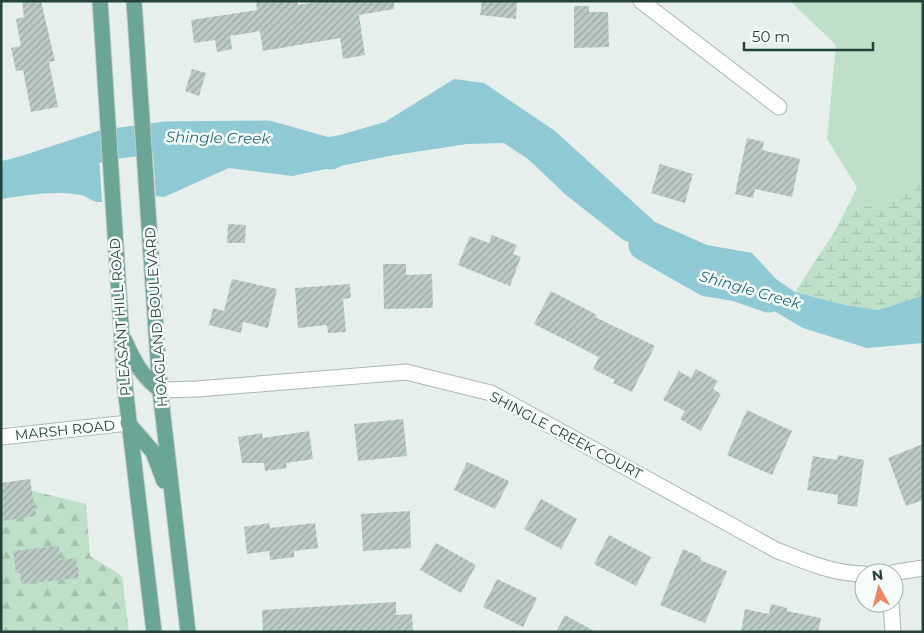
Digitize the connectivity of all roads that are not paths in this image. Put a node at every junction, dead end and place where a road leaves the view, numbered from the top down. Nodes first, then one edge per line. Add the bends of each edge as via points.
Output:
1 (100, 1) edge
2 (134, 1) edge
3 (641, 1) edge
4 (779, 107) dead end
5 (121, 333) junction
6 (160, 390) junction
7 (128, 422) junction
8 (1, 437) edge
9 (173, 504) junction
10 (923, 568) edge
11 (904, 571) edge
12 (854, 574) edge
13 (892, 613) edge
14 (154, 632) edge
15 (188, 632) edge
16 (893, 632) edge

1 - 5 main road, PLEASANT HILL ROAD
2 - 6 main road, HOAGLAND BOULEVARD
3 - 4 street
5 - 6 main road via 137,367
5 - 7 main road, PLEASANT HILL ROAD
6 - 9 main road, HOAGLAND BOULEVARD
6 - 12 street, SHINGLE CREEK COURT via 406,372 486,392 504,398 776,550 819,567
7 - 8 street, MARSH ROAD
7 - 9 main road via 153,452
7 - 14 main road, PLEASANT HILL ROAD
9 - 15 main road, HOAGLAND BOULEVARD
10 - 11 street
13 - 16 street

